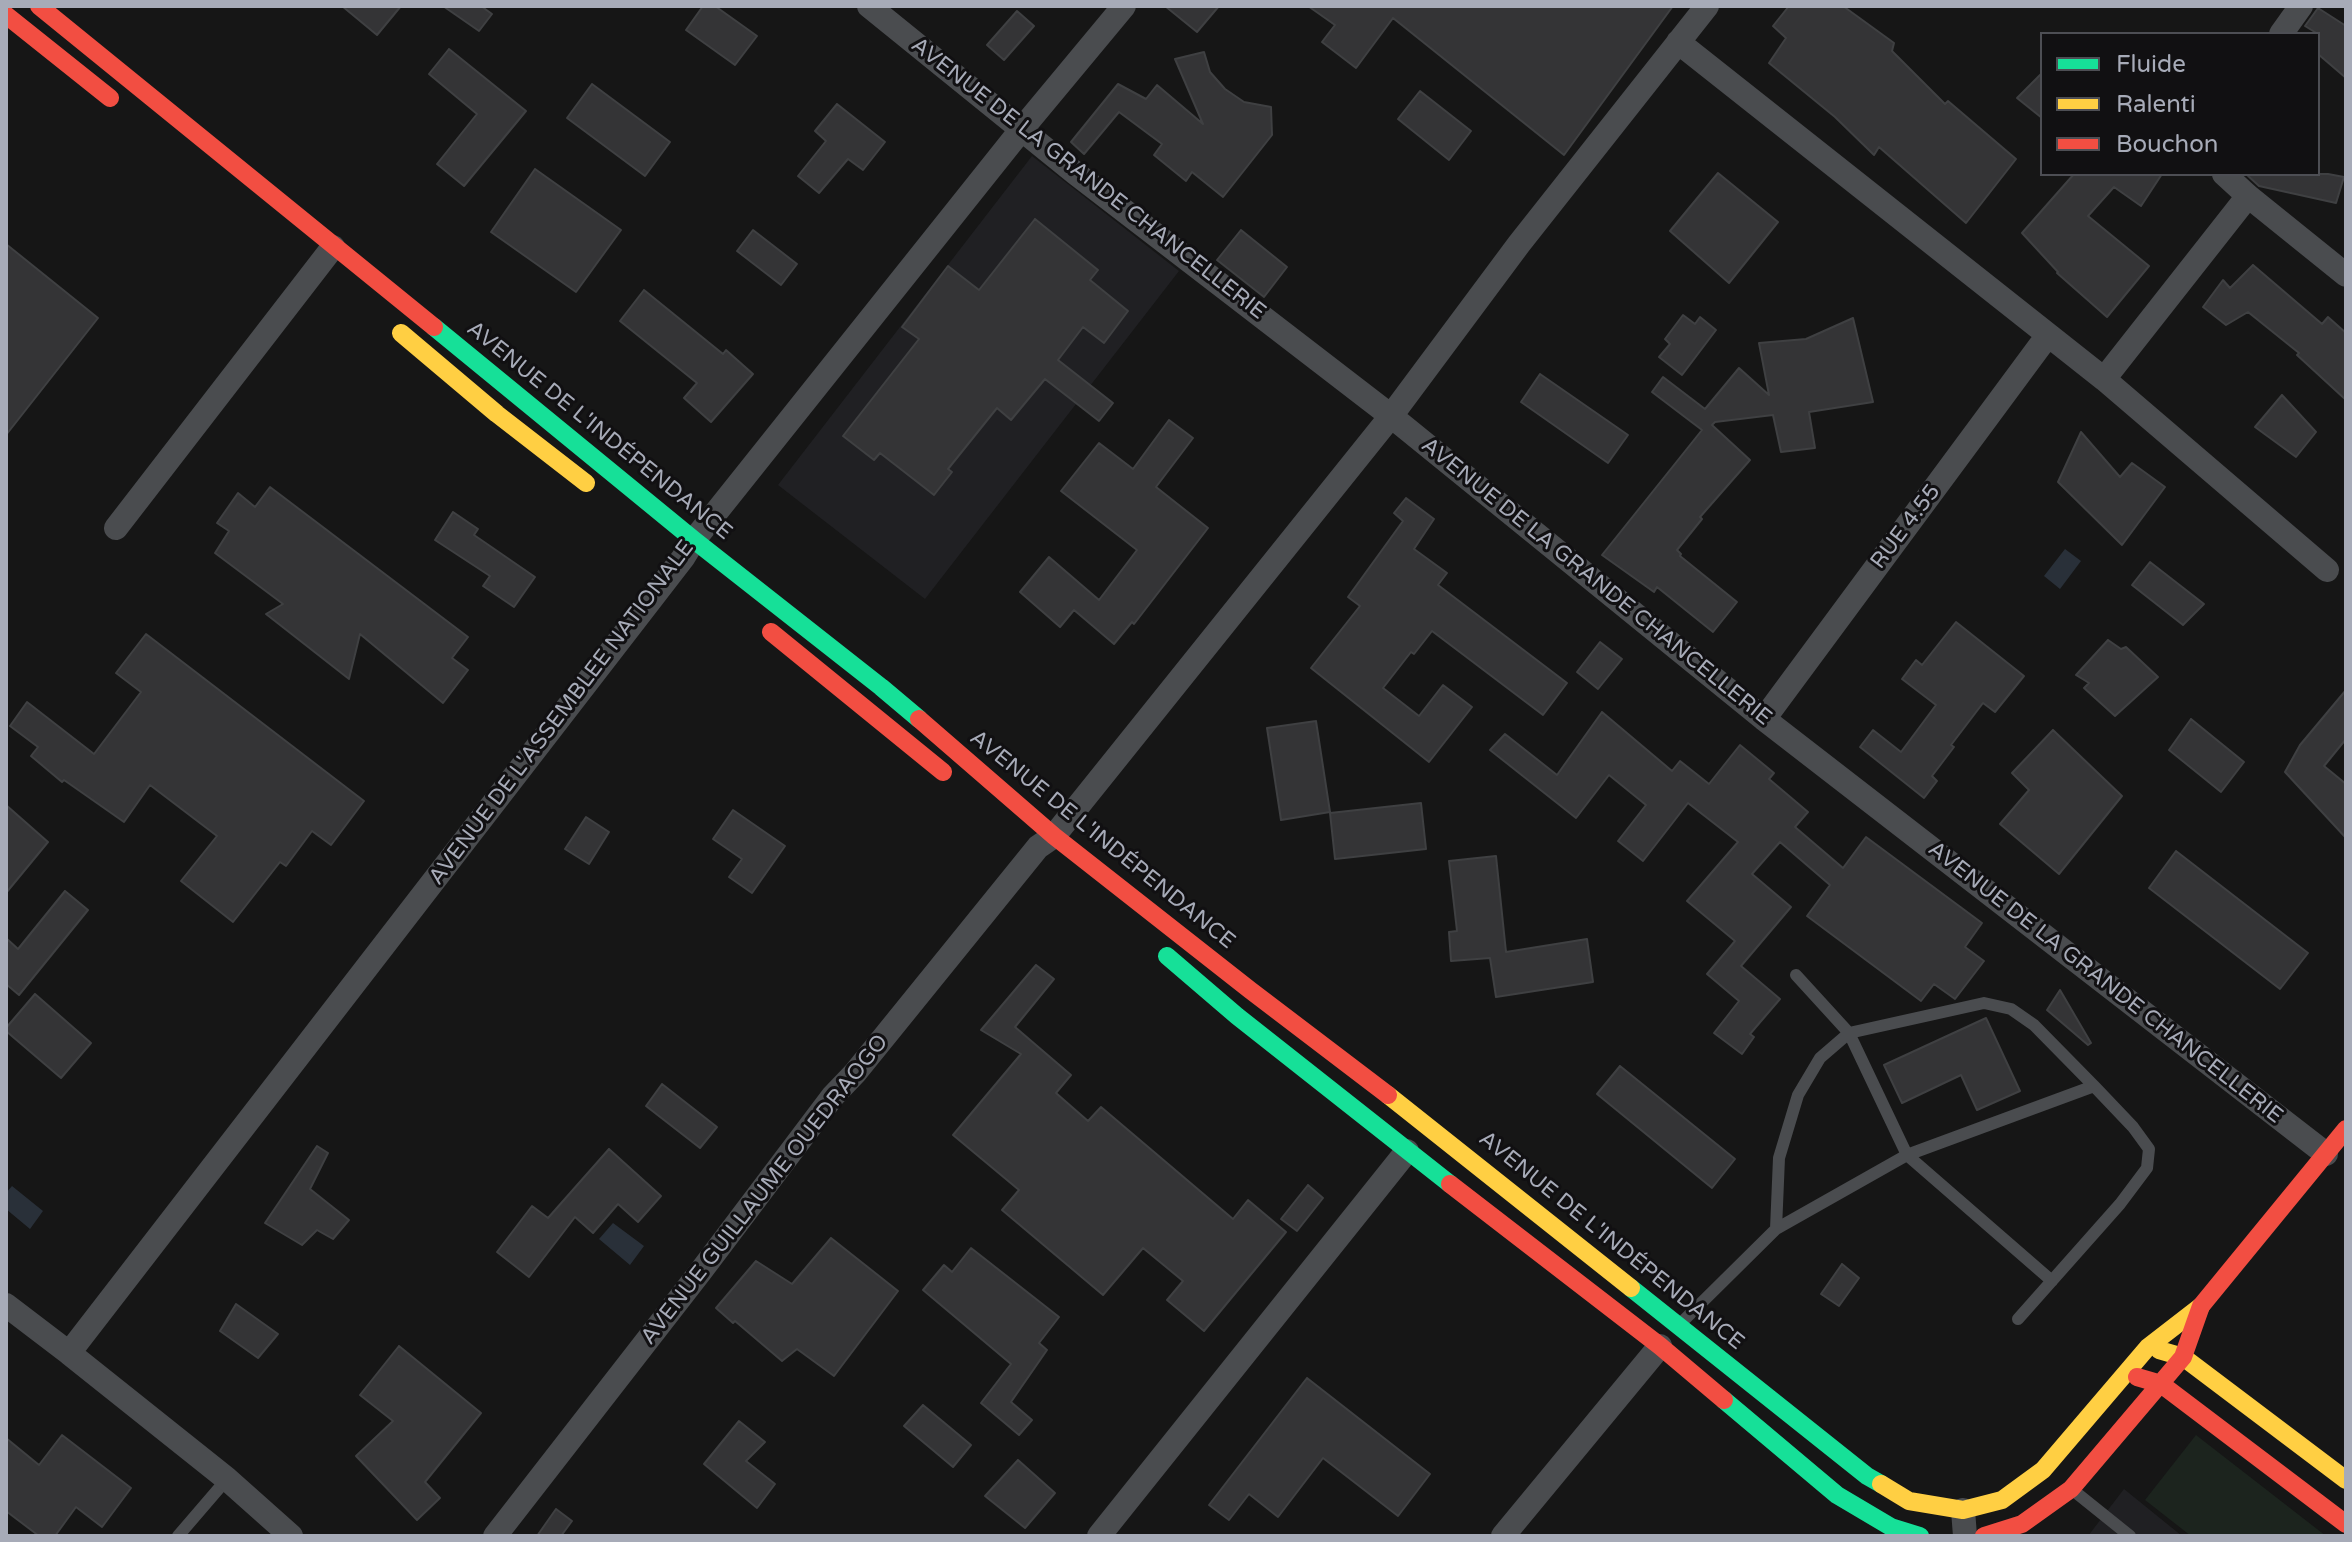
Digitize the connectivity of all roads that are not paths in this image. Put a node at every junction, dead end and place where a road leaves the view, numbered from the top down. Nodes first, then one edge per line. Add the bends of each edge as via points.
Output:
1 (39, 6) edge
2 (869, 6) edge
3 (1124, 6) edge
4 (1707, 6) edge
5 (2301, 6) edge
6 (6, 15) edge
7 (2282, 32) edge
8 (1678, 42) junction
9 (128, 113) dead end
10 (1021, 130) junction
11 (2226, 176) edge
12 (2248, 196) junction
13 (322, 260) junction
14 (2346, 275) edge
15 (390, 324) dead end
16 (2048, 335) junction
17 (2104, 379) junction
18 (514, 391) junction
19 (497, 414) junction
20 (1391, 416) junction
21 (596, 490) dead end
22 (116, 528) dead end
23 (685, 553) junction
24 (2327, 570) dead end
25 (755, 619) dead end
26 (881, 687) junction
27 (865, 711) junction
28 (1764, 719) junction
29 (952, 779) dead end
30 (1042, 845) junction
31 (1155, 946) dead end
32 (1796, 975) dead end
33 (1849, 1033) junction
34 (2094, 1086) junction
35 (2346, 1129) edge
36 (1407, 1151) junction
37 (2326, 1154) junction
38 (1907, 1155) junction
39 (1776, 1229) junction
40 (2052, 1281) junction
41 (6, 1305) edge
42 (2201, 1306) junction
43 (2018, 1319) dead end
44 (1678, 1327) junction
45 (1660, 1346) junction
46 (2148, 1347) junction
47 (69, 1353) junction
48 (2183, 1357) junction
49 (2126, 1375) junction
50 (2161, 1384) junction
51 (227, 1479) junction
52 (2346, 1480) edge
53 (2071, 1489) junction
54 (1963, 1510) junction
55 (2346, 1524) edge
56 (178, 1536) edge
57 (291, 1536) edge
58 (495, 1536) edge
59 (1099, 1536) edge
60 (1503, 1536) edge
61 (1920, 1536) edge
62 (1965, 1536) edge
63 (1984, 1536) edge
64 (2130, 1536) edge

1 - 13 main road, AVENUE DE L'INDÉPENDANCE
2 - 10 street, AVENUE DE LA GRANDE CHANCELLERIE
3 - 10 street, AVENUE DE L'ASSEMBLEE NATIONALE
4 - 8 street, AVENUE GUILLAUME OUEDRAOGO
5 - 7 street
6 - 9 main road
8 - 16 street
8 - 20 street, AVENUE GUILLAUME OUEDRAOGO
10 - 20 street, AVENUE DE LA GRANDE CHANCELLERIE
10 - 23 street, AVENUE DE L'ASSEMBLEE NATIONALE
11 - 12 street
12 - 14 street
12 - 17 street
13 - 18 main road, AVENUE DE L'INDÉPENDANCE
13 - 22 street
15 - 19 main road
16 - 17 street
16 - 28 street, RUE 4.55
17 - 24 street
18 - 19 main road
18 - 23 main road, AVENUE DE L'INDÉPENDANCE
19 - 21 main road
20 - 28 street, AVENUE DE LA GRANDE CHANCELLERIE
20 - 30 street, AVENUE GUILLAUME OUEDRAOGO
23 - 26 main road, AVENUE DE L'INDÉPENDANCE
23 - 47 street, AVENUE DE L'ASSEMBLEE NATIONALE
25 - 27 main road
26 - 27 main road
26 - 30 main road, AVENUE DE L'INDÉPENDANCE
27 - 29 main road
28 - 37 street, AVENUE DE LA GRANDE CHANCELLERIE
30 - 44 main road, AVENUE DE L'INDÉPENDANCE via 1250,990
30 - 58 street, AVENUE GUILLAUME OUEDRAOGO via 833,1096
31 - 36 main road
32 - 33 lane
33 - 34 lane via 1984,1003 2011,1009 2034,1025
33 - 38 lane
33 - 39 lane via 1820,1058 1798,1095 1779,1158
34 - 38 lane
34 - 40 lane via 2149,1149 2147,1168
35 - 37 main road
36 - 45 main road
36 - 59 street
37 - 42 main road
38 - 39 lane
38 - 40 lane
39 - 44 lane
40 - 43 lane
41 - 47 street
42 - 46 main road, AVENUE DE L'INDÉPENDANCE
42 - 48 main road
44 - 54 main road, AVENUE DE L'INDÉPENDANCE via 1867,1476 1909,1501
45 - 60 street
45 - 61 main road via 1837,1495 1891,1527
46 - 48 main road
46 - 49 main road, AVENUE DE L'INDÉPENDANCE
47 - 51 street
48 - 50 main road
48 - 52 main road
49 - 50 main road
49 - 54 main road, AVENUE DE L'INDÉPENDANCE via 2043,1470 2002,1500
50 - 53 main road
50 - 55 main road
51 - 56 lane
51 - 57 street
53 - 63 main road via 2022,1524
53 - 64 lane
54 - 62 street

